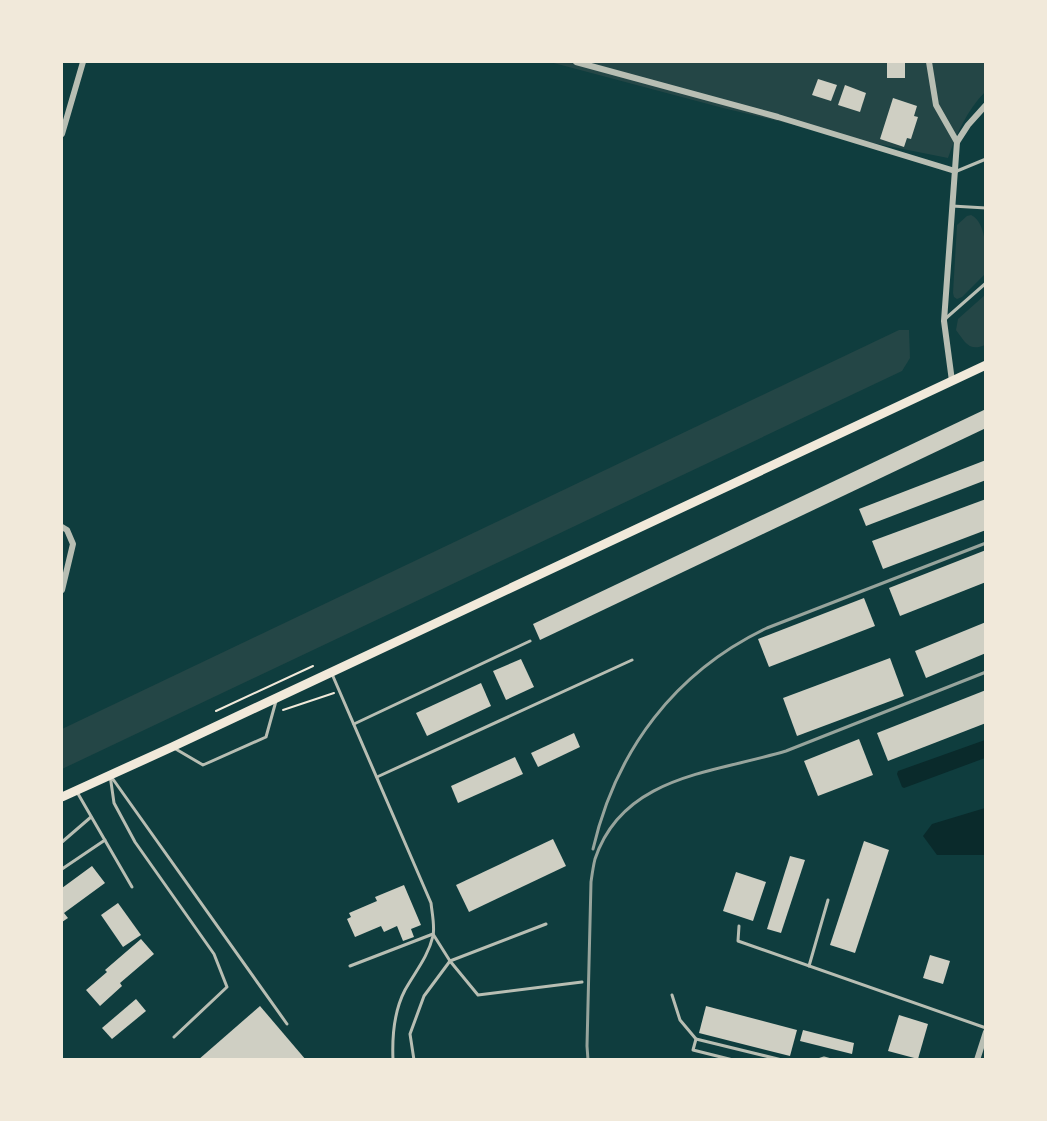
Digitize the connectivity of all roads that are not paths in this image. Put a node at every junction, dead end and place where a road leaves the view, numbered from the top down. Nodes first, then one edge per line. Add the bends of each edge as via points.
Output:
1 (83, 62) edge
2 (576, 62) edge
3 (929, 62) edge
4 (590, 63) edge
5 (986, 105) edge
6 (62, 134) edge
7 (957, 142) junction
8 (986, 159) edge
9 (955, 171) junction
10 (952, 206) junction
11 (986, 208) edge
12 (986, 282) edge
13 (944, 321) junction
14 (986, 365) edge
15 (952, 381) junction
16 (62, 527) edge
17 (62, 590) edge
18 (530, 641) dead end
19 (632, 660) dead end
20 (332, 672) junction
21 (277, 698) junction
22 (354, 724) junction
23 (172, 747) junction
24 (110, 775) junction
25 (377, 777) junction
26 (76, 790) junction
27 (62, 797) edge
28 (91, 817) junction
29 (105, 840) junction
30 (62, 842) edge
31 (62, 869) edge
32 (132, 887) dead end
33 (828, 900) dead end
34 (546, 924) dead end
35 (739, 926) dead end
36 (433, 934) junction
37 (450, 961) junction
38 (350, 966) dead end
39 (809, 966) junction
40 (582, 982) dead end
41 (672, 995) dead end
42 (286, 1024) dead end
43 (986, 1030) edge
44 (174, 1037) dead end
45 (696, 1039) junction
46 (393, 1059) edge
47 (414, 1059) edge
48 (733, 1059) edge
49 (782, 1059) edge
50 (818, 1059) edge
51 (831, 1059) edge
52 (977, 1059) edge

1 - 6 street
2 - 4 street
3 - 7 street via 936,105
4 - 9 street
5 - 7 street
7 - 9 street
8 - 9 lane
9 - 10 street
10 - 11 lane
10 - 13 street
12 - 13 lane
13 - 15 street
14 - 15 highway
15 - 20 highway
16 - 17 street via 73,544
18 - 22 lane
19 - 25 lane
20 - 21 highway
20 - 22 lane
21 - 23 highway
21 - 23 lane via 266,736 203,765
22 - 25 lane
23 - 24 highway
24 - 26 highway
24 - 42 lane
24 - 44 lane via 114,803 135,842 214,954 226,987
25 - 36 lane via 431,903
26 - 27 highway
26 - 28 lane
28 - 29 lane
28 - 30 lane
29 - 31 lane
29 - 32 lane
33 - 39 lane
34 - 37 lane
35 - 39 lane via 738,941
36 - 37 lane
36 - 38 lane
36 - 46 lane via 426,957 404,993 396,1015
37 - 40 lane via 478,994
37 - 47 lane via 424,996 413,1024 410,1034
39 - 43 lane
41 - 45 lane via 680,1020
43 - 52 street
45 - 48 lane via 693,1050
45 - 49 lane
50 - 51 lane

